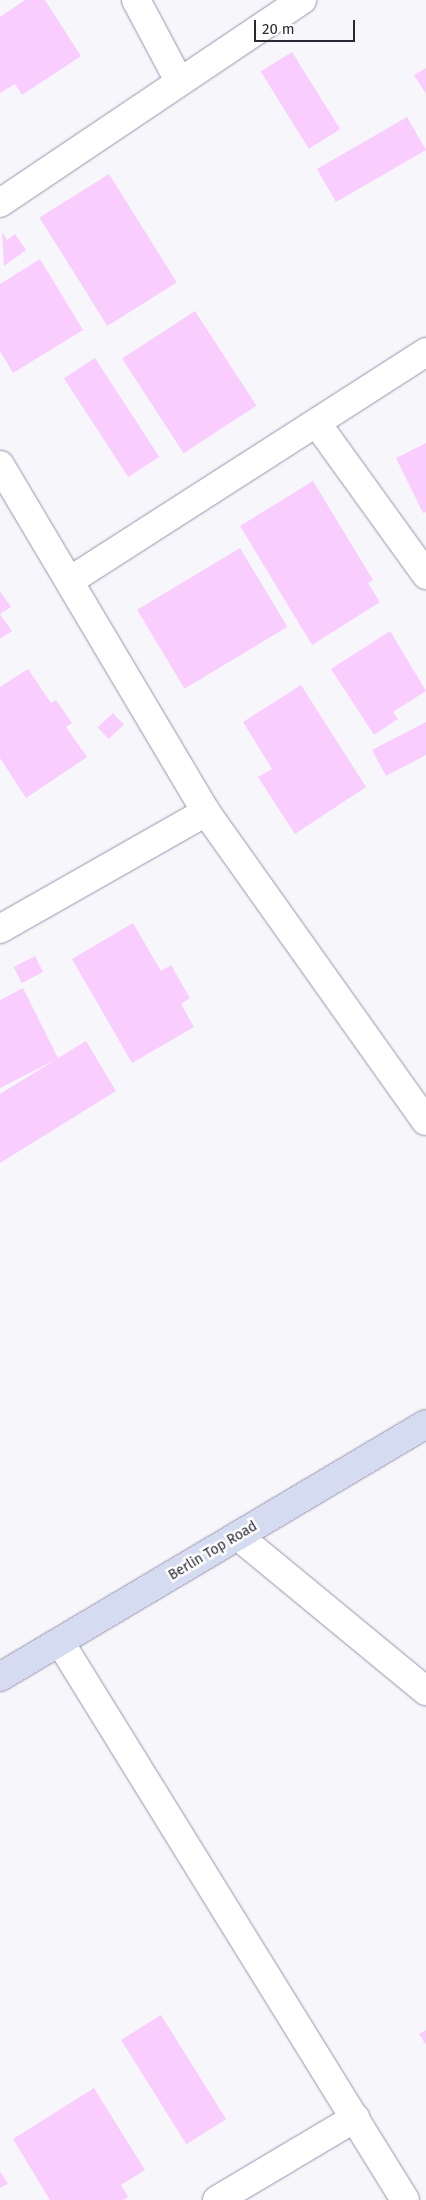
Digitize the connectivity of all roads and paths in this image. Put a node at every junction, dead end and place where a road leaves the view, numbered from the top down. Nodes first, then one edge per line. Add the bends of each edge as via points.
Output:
1 (136, 0) edge
2 (302, 0) edge
3 (179, 81) junction
4 (0, 203) edge
5 (426, 352) edge
6 (318, 425) junction
7 (0, 464) edge
8 (426, 575) edge
9 (70, 580) junction
10 (206, 812) junction
11 (0, 929) edge
12 (426, 1121) edge
13 (426, 1424) edge
14 (238, 1536) junction
15 (60, 1642) junction
16 (0, 1677) edge
17 (426, 1691) edge
18 (354, 2118) junction
19 (217, 2200) edge
20 (405, 2200) edge

1 - 3 street
2 - 3 street
3 - 4 street
5 - 6 street
6 - 8 street
6 - 9 street
7 - 9 street
9 - 10 street
10 - 11 street
10 - 12 street
13 - 14 street, Berlin Top Road
14 - 15 street, Berlin Top Road
14 - 17 street
15 - 16 street, Berlin Top Road
15 - 18 street
18 - 19 street
18 - 20 street

